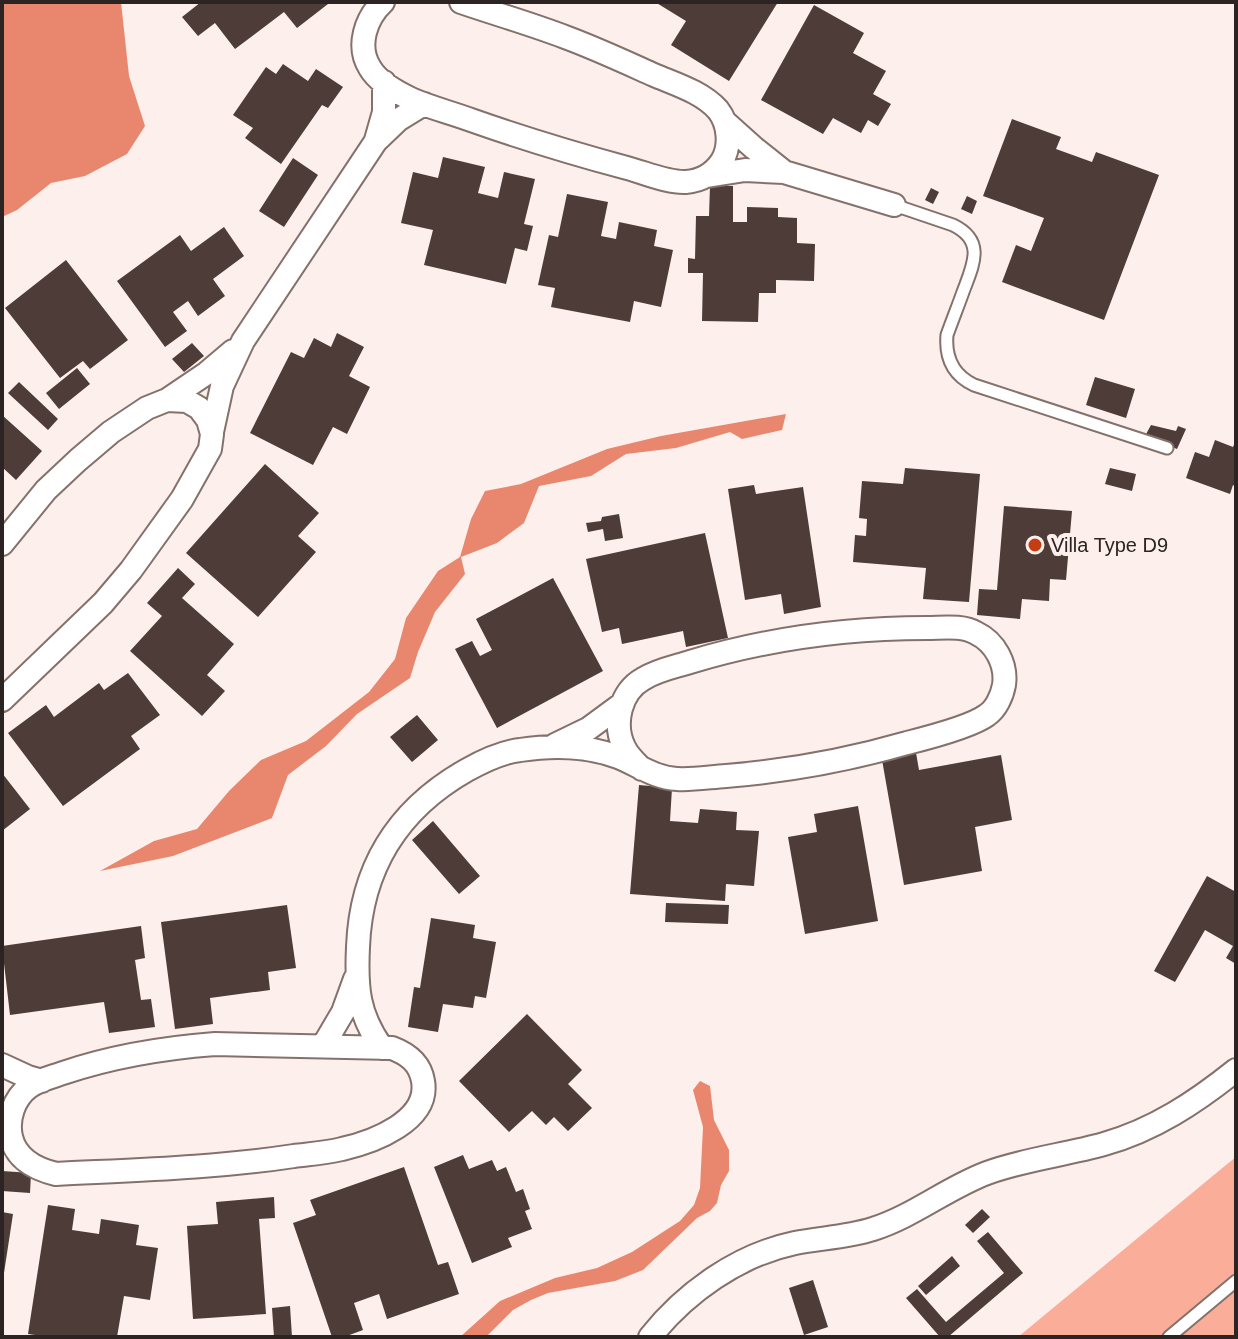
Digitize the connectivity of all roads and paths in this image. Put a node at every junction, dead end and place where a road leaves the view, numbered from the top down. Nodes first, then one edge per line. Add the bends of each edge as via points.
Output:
1 (383, 2) edge
2 (461, 2) edge
3 (384, 82) junction
4 (424, 104) junction
5 (725, 122) junction
6 (376, 141) junction
7 (784, 172) junction
8 (707, 176) junction
9 (894, 205) joint
10 (243, 341) junction
11 (167, 400) junction
12 (212, 434) junction
13 (1167, 448) dead end
14 (2, 544) edge
15 (2, 700) edge
16 (622, 704) junction
17 (550, 747) junction
18 (642, 769) junction
19 (357, 974) junction
20 (323, 1046) junction
21 (382, 1048) junction
22 (2, 1065) edge
23 (1236, 1070) edge
24 (2, 1080) edge
25 (42, 1081) junction
26 (13, 1108) junction
27 (1236, 1281) edge
28 (650, 1337) edge
29 (1169, 1337) edge

1 - 3 street via 368,22 363,44 369,67
2 - 5 street via 563,36 693,91
3 - 4 street
3 - 6 street via 384,112
4 - 6 street
4 - 8 street via 677,182
5 - 7 street
5 - 8 street via 726,152
6 - 10 street
7 - 8 street via 745,170
7 - 9 street
9 - 13 lane via 953,225 973,243 975,261 947,335 948,356 957,374 974,385
10 - 11 street
10 - 12 street via 222,386
11 - 12 street via 199,408
11 - 14 street via 111,432 78,460
12 - 15 street via 210,449 182,499 131,570
16 - 17 street via 588,729
16 - 18 street via 619,734
16 - 18 street via 641,679 656,673 754,646 855,631 973,631 987,640 1004,668 999,701 989,714 884,750 789,769 697,778 672,779
17 - 18 street via 598,751
17 - 19 street via 515,750 480,763 447,781 410,814 376,865 363,900
19 - 20 street
19 - 21 street via 361,1006
20 - 21 street
20 - 25 street via 168,1048
21 - 26 street via 404,1052 421,1071 423,1097 418,1109 394,1129 322,1153 243,1164 56,1174 41,1171 17,1152 11,1138
22 - 25 street
23 - 28 street via 1195,1102 1137,1132 983,1175 885,1225 792,1244 743,1261 700,1288
24 - 26 street
25 - 26 street via 30,1086
27 - 29 lane

